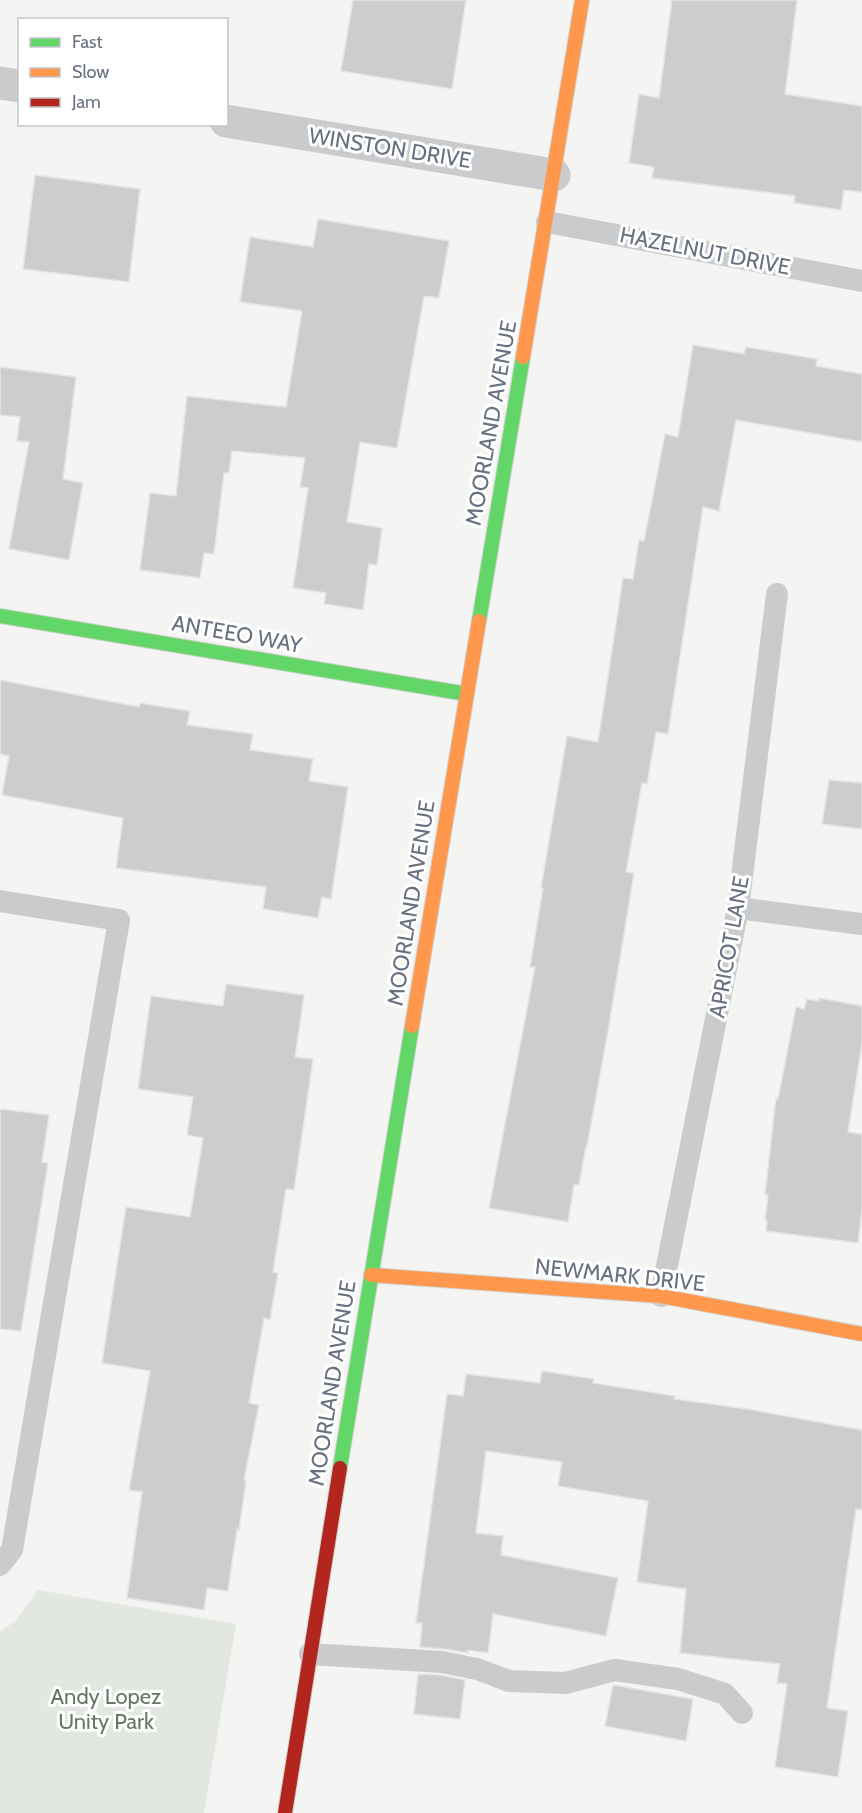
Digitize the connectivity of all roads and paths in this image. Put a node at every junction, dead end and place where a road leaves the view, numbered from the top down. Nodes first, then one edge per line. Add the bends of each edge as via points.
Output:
1 (582, 0) edge
2 (0, 83) edge
3 (18, 86) edge
4 (228, 121) edge
5 (554, 175) junction
6 (547, 222) junction
7 (862, 281) edge
8 (777, 594) dead end
9 (0, 616) edge
10 (467, 694) junction
11 (0, 901) edge
12 (738, 908) junction
13 (862, 924) edge
14 (371, 1275) junction
15 (661, 1296) junction
16 (862, 1334) edge
17 (0, 1565) edge
18 (310, 1654) junction
19 (742, 1713) dead end
20 (285, 1813) edge

1 - 5 street, MOORLAND AVENUE
2 - 3 street
4 - 5 street, WINSTON DRIVE
5 - 6 street, MOORLAND AVENUE
6 - 7 lane, HAZELNUT DRIVE
6 - 10 street, MOORLAND AVENUE
8 - 12 lane, APRICOT LANE
9 - 10 street, ANTEEO WAY
10 - 14 street, MOORLAND AVENUE
11 - 17 lane via 119,920 12,1550
12 - 13 lane
12 - 15 lane, APRICOT LANE
14 - 15 street, NEWMARK DRIVE
14 - 18 street, MOORLAND AVENUE
15 - 16 street, NEWMARK DRIVE
18 - 19 lane via 442,1662 509,1681 565,1683 615,1670 678,1679 725,1694
18 - 20 street, MOORLAND AVENUE

